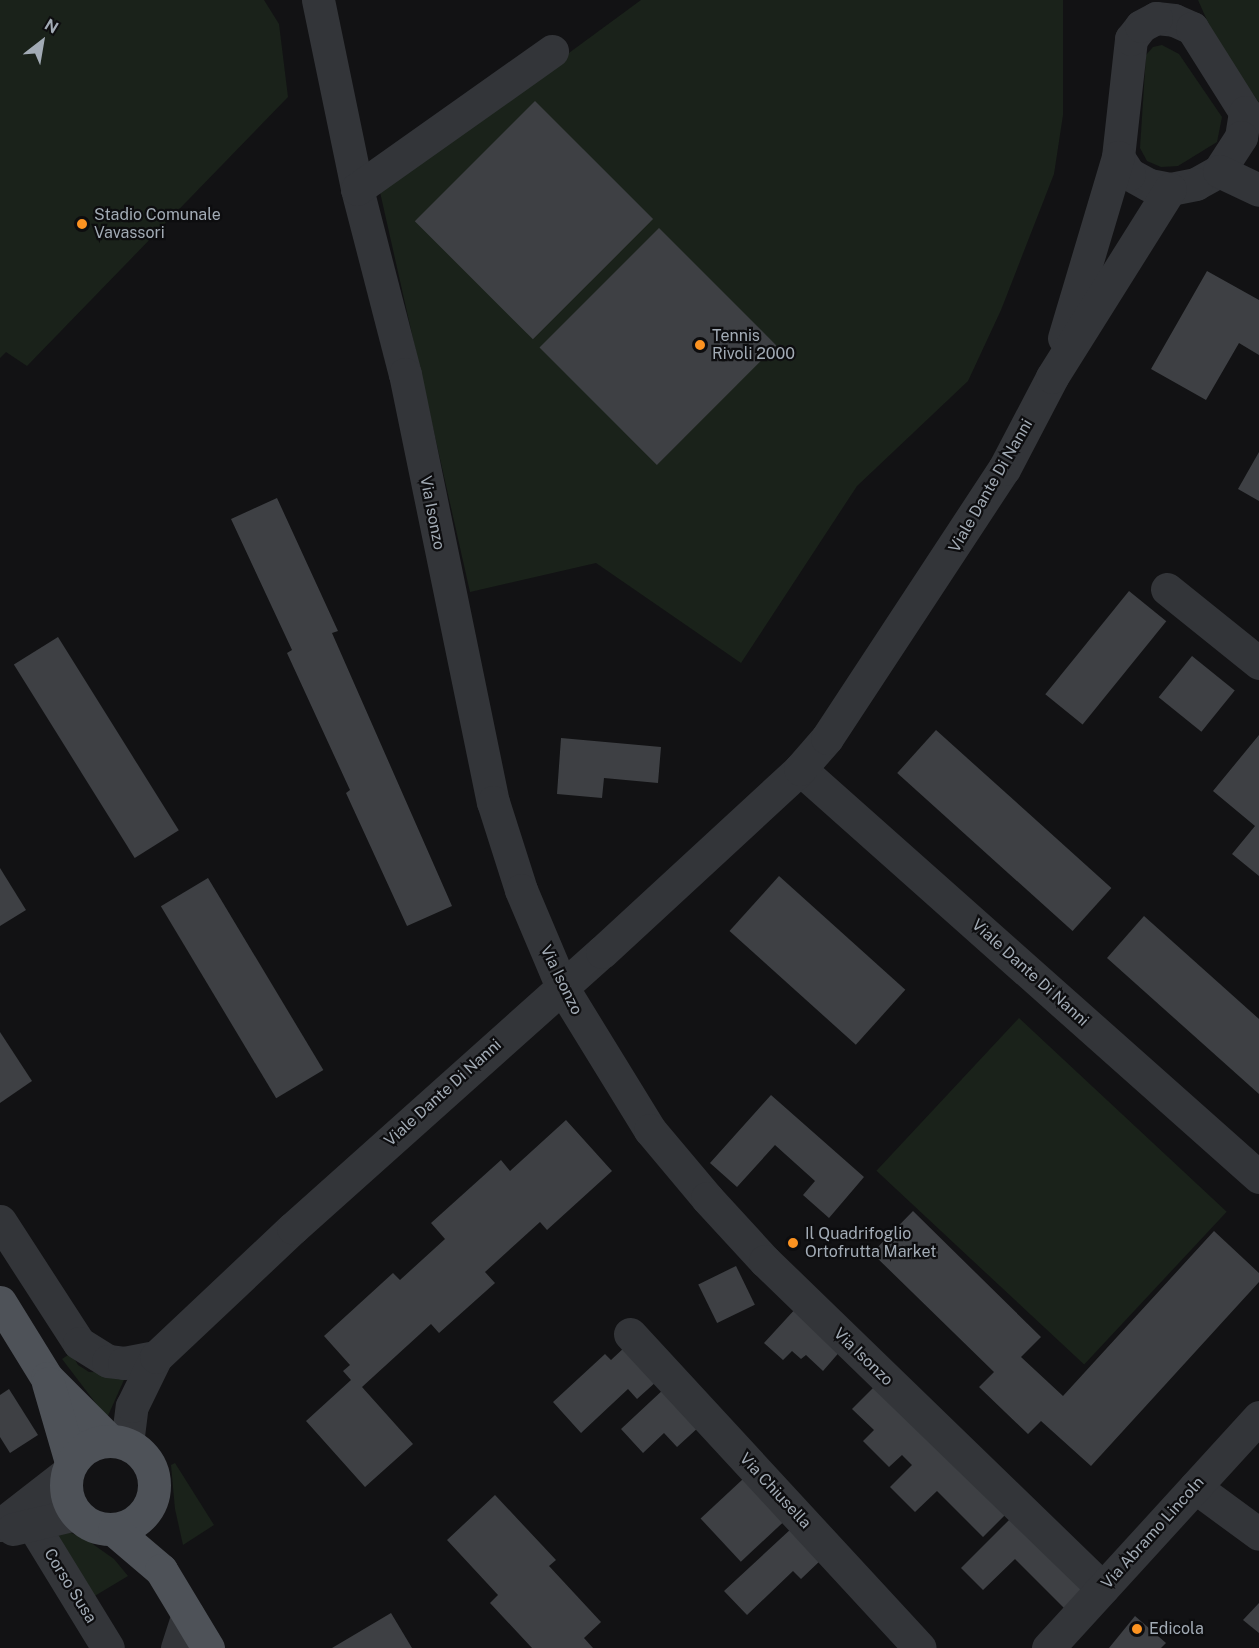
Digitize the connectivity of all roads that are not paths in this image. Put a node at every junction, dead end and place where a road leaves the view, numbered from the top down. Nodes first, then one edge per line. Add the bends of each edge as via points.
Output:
1 (318, 0) edge
2 (1131, 0) edge
3 (1187, 14) edge
4 (1131, 39) junction
5 (552, 51) dead end
6 (1252, 119) edge
7 (1118, 157) junction
8 (1219, 171) junction
9 (357, 189) junction
10 (1170, 189) junction
11 (1259, 190) edge
12 (1052, 377) junction
13 (1167, 589) dead end
14 (1259, 663) edge
15 (800, 769) junction
16 (562, 987) junction
17 (1259, 1177) edge
18 (0, 1221) edge
19 (51, 1303) junction
20 (8, 1314) edge
21 (630, 1334) dead end
22 (156, 1357) junction
23 (47, 1378) junction
24 (1259, 1417) edge
25 (118, 1442) junction
26 (69, 1468) junction
27 (1195, 1487) junction
28 (148, 1509) junction
29 (76, 1514) junction
30 (32, 1524) junction
31 (0, 1525) edge
32 (114, 1530) junction
33 (0, 1532) edge
34 (1259, 1534) edge
35 (161, 1570) junction
36 (1102, 1588) junction
37 (188, 1615) junction
38 (108, 1648) edge
39 (177, 1648) edge
40 (208, 1648) edge
41 (920, 1648) edge
42 (1048, 1648) edge

1 - 9 street, Via Isonzo
2 - 4 street
3 - 4 street via 1174,20 1156,18 1141,26
3 - 6 street
4 - 7 street
5 - 9 street
6 - 8 street
7 - 10 street via 1129,174 1149,185
7 - 12 street, Viale Dante Di Nanni
8 - 10 street via 1196,184
8 - 11 street
9 - 16 street, Via Isonzo via 405,374 493,802 521,890
10 - 12 street, Viale Dante Di Nanni
12 - 15 street, Viale Dante Di Nanni via 1004,469 949,558 827,738
13 - 14 street
15 - 16 street, Viale Dante Di Nanni
15 - 17 street, Viale Dante Di Nanni
16 - 22 street, Viale Dante Di Nanni
16 - 36 street, Via Isonzo via 650,1130 707,1198 765,1262
18 - 19 street
19 - 20 street
19 - 22 street via 79,1343 93,1355 124,1363
20 - 23 main road
21 - 41 street, Via Chiusella
22 - 25 street, Viale Dante Di Nanni
23 - 25 main road
23 - 26 main road
24 - 27 street, Via Abramo Lincoln
25 - 26 main road via 87,1447
25 - 28 main road via 150,1464 154,1479
26 - 29 main road via 67,1494
26 - 31 street
27 - 34 street
27 - 36 street, Via Abramo Lincoln
28 - 32 main road via 139,1519
28 - 35 main road
29 - 30 street
29 - 32 main road via 99,1529
30 - 33 street
30 - 38 street, Corso Susa
32 - 35 main road
35 - 37 main road
36 - 42 street, Via Abramo Lincoln
37 - 39 street
37 - 40 main road

